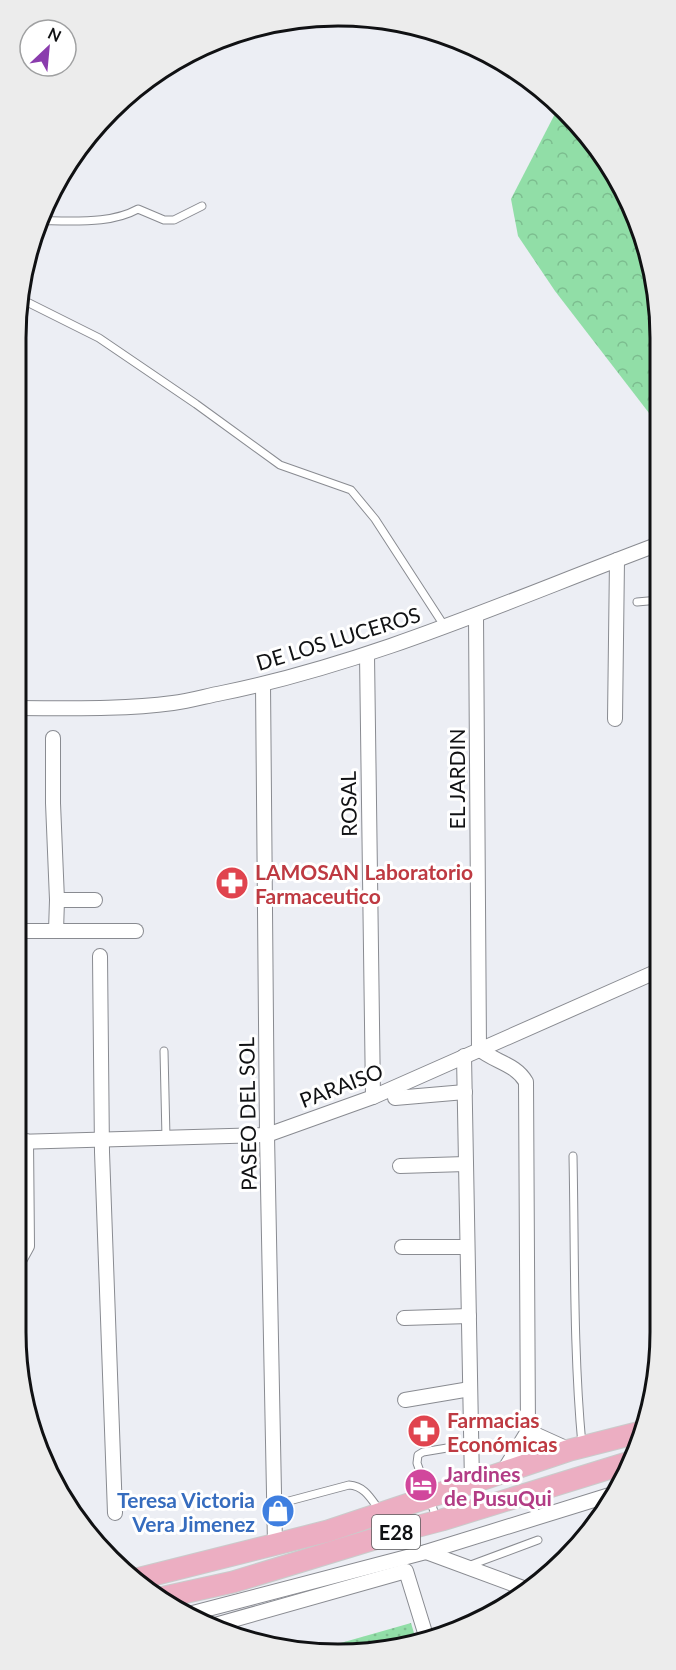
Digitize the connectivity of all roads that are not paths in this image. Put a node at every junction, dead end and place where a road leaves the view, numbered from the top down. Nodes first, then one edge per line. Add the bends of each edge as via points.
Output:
1 (202, 206) dead end
2 (48, 221) edge
3 (28, 302) edge
4 (650, 547) edge
5 (617, 560) junction
6 (650, 601) edge
7 (637, 602) dead end
8 (476, 616) junction
9 (445, 627) junction
10 (367, 655) junction
11 (263, 684) junction
12 (26, 708) edge
13 (615, 719) dead end
14 (53, 738) dead end
15 (57, 900) junction
16 (95, 900) dead end
17 (26, 931) edge
18 (56, 931) junction
19 (136, 931) dead end
20 (100, 956) dead end
21 (650, 974) edge
22 (479, 1049) junction
23 (164, 1051) dead end
24 (464, 1056) junction
25 (465, 1092) junction
26 (373, 1097) junction
27 (395, 1098) dead end
28 (267, 1136) junction
29 (166, 1138) junction
30 (103, 1139) junction
31 (26, 1141) edge
32 (573, 1156) dead end
33 (466, 1164) junction
34 (399, 1166) dead end
35 (26, 1228) edge
36 (402, 1247) dead end
37 (467, 1247) junction
38 (26, 1248) edge
39 (469, 1316) junction
40 (404, 1318) dead end
41 (470, 1389) junction
42 (405, 1400) dead end
43 (528, 1431) junction
44 (633, 1434) edge
45 (471, 1444) junction
46 (576, 1449) junction
47 (621, 1465) edge
48 (502, 1473) junction
49 (472, 1483) junction
50 (604, 1497) edge
51 (429, 1498) junction
52 (274, 1505) junction
53 (115, 1513) dead end
54 (381, 1513) junction
55 (437, 1521) junction
56 (538, 1540) dead end
57 (275, 1544) junction
58 (426, 1552) junction
59 (465, 1566) junction
60 (144, 1577) edge
61 (519, 1586) edge
62 (234, 1592) junction
63 (172, 1597) edge
64 (196, 1610) edge
65 (223, 1623) edge
66 (425, 1632) edge

1 - 2 lane via 174,220 138,209 106,219
3 - 9 lane via 99,338 280,465 351,490 375,519
4 - 5 street, DE LOS LUCEROS
5 - 8 street, DE LOS LUCEROS
5 - 13 street
6 - 7 lane
8 - 9 street, DE LOS LUCEROS
8 - 22 street, EL JARDIN
9 - 10 street, DE LOS LUCEROS
10 - 11 street, DE LOS LUCEROS
10 - 26 street, ROSAL
11 - 12 street, DE LOS LUCEROS via 174,703
11 - 28 street, PASEO DEL SOL
14 - 15 street
15 - 16 street
15 - 18 street
17 - 18 street
18 - 19 street
20 - 30 street
21 - 22 street, PARAISO
22 - 24 street, PARAISO
22 - 43 street via 514,1068 525,1082
23 - 29 lane
24 - 25 street
24 - 26 street, PARAISO
25 - 27 street
25 - 33 street
26 - 28 street, PARAISO
28 - 29 street, PARAISO
28 - 52 street, PASEO DEL SOL
29 - 30 street, PARAISO
30 - 31 street, PARAISO
30 - 53 street
32 - 46 lane
33 - 34 street
33 - 37 street
35 - 38 street
36 - 37 street
37 - 39 street
39 - 40 street
39 - 41 street
41 - 42 street
41 - 45 street
43 - 46 street
43 - 48 street
44 - 46 main road, E28
45 - 49 street
45 - 51 lane via 418,1455
46 - 48 main road, E28
47 - 55 main road, E28
48 - 49 main road, E28
49 - 51 main road, E28
50 - 58 street
51 - 54 main road, E28
51 - 55 lane
52 - 54 lane via 356,1485
52 - 57 street, PASEO DEL SOL
54 - 57 main road, E28
55 - 62 main road, E28
56 - 59 lane
57 - 60 main road, E28
58 - 59 street
58 - 62 street
59 - 61 street
62 - 63 main road, E28
62 - 64 street
65 - 66 street via 406,1571

